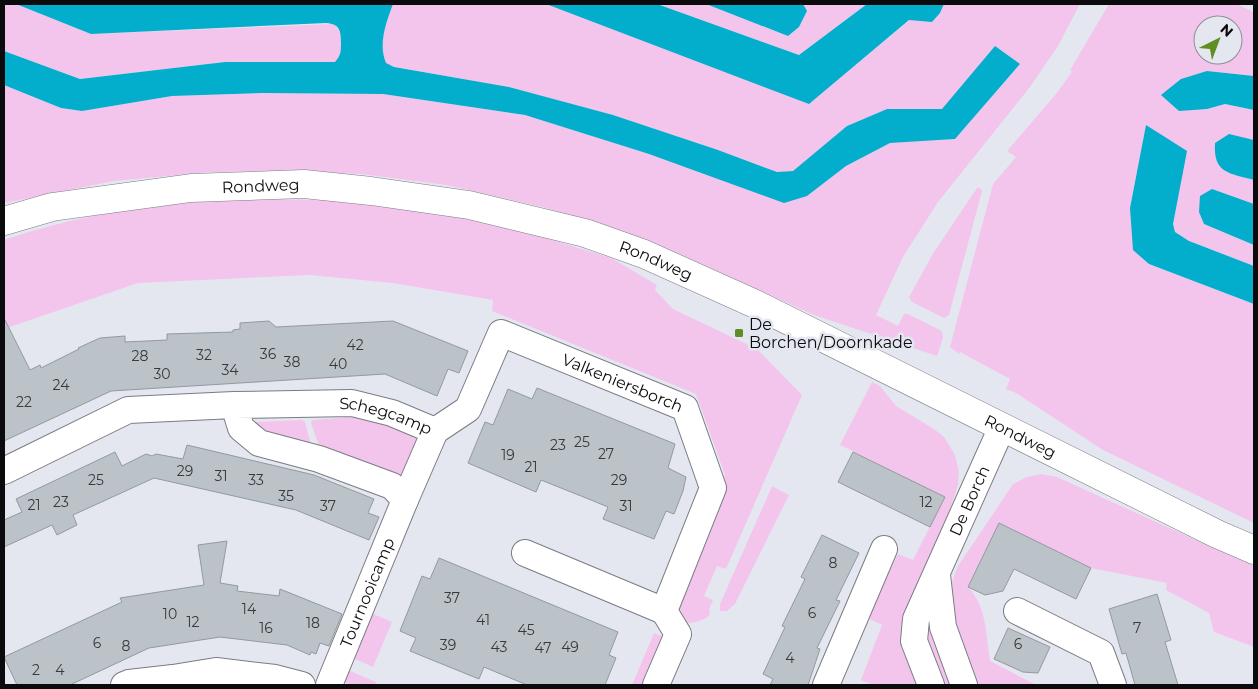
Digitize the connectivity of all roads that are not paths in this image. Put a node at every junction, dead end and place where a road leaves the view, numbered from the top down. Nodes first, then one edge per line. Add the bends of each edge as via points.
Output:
1 (4, 221) edge
2 (234, 405) junction
3 (1002, 427) junction
4 (435, 431) junction
5 (4, 471) edge
6 (405, 500) junction
7 (884, 549) dead end
8 (1254, 550) edge
9 (525, 553) dead end
10 (937, 574) junction
11 (664, 611) junction
12 (1017, 611) dead end
13 (127, 684) edge
14 (302, 685) edge
15 (329, 685) edge
16 (656, 685) edge
17 (826, 685) edge
18 (931, 685) edge
19 (964, 685) edge
20 (1113, 685) edge

1 - 3 main road, Rondweg via 52,207 191,188 304,184 469,205 586,233 644,254 753,303
2 - 4 street, Schegcamp via 352,403 392,413
2 - 5 street, Schegcamp via 128,410
2 - 6 street via 241,428 260,443 319,459 392,486
3 - 8 main road, Rondweg
3 - 10 street, De Borch
4 - 6 street, Schegcamp
4 - 11 street, Valkeniersborch via 468,409 501,333 685,408 713,488
6 - 15 street, Tournooicamp
7 - 17 street
9 - 11 street
10 - 18 street, De Borch via 916,619 914,641
10 - 19 street, De Borch via 942,626
11 - 16 street via 678,634
12 - 20 street via 1101,653
13 - 14 street via 216,671 275,678

